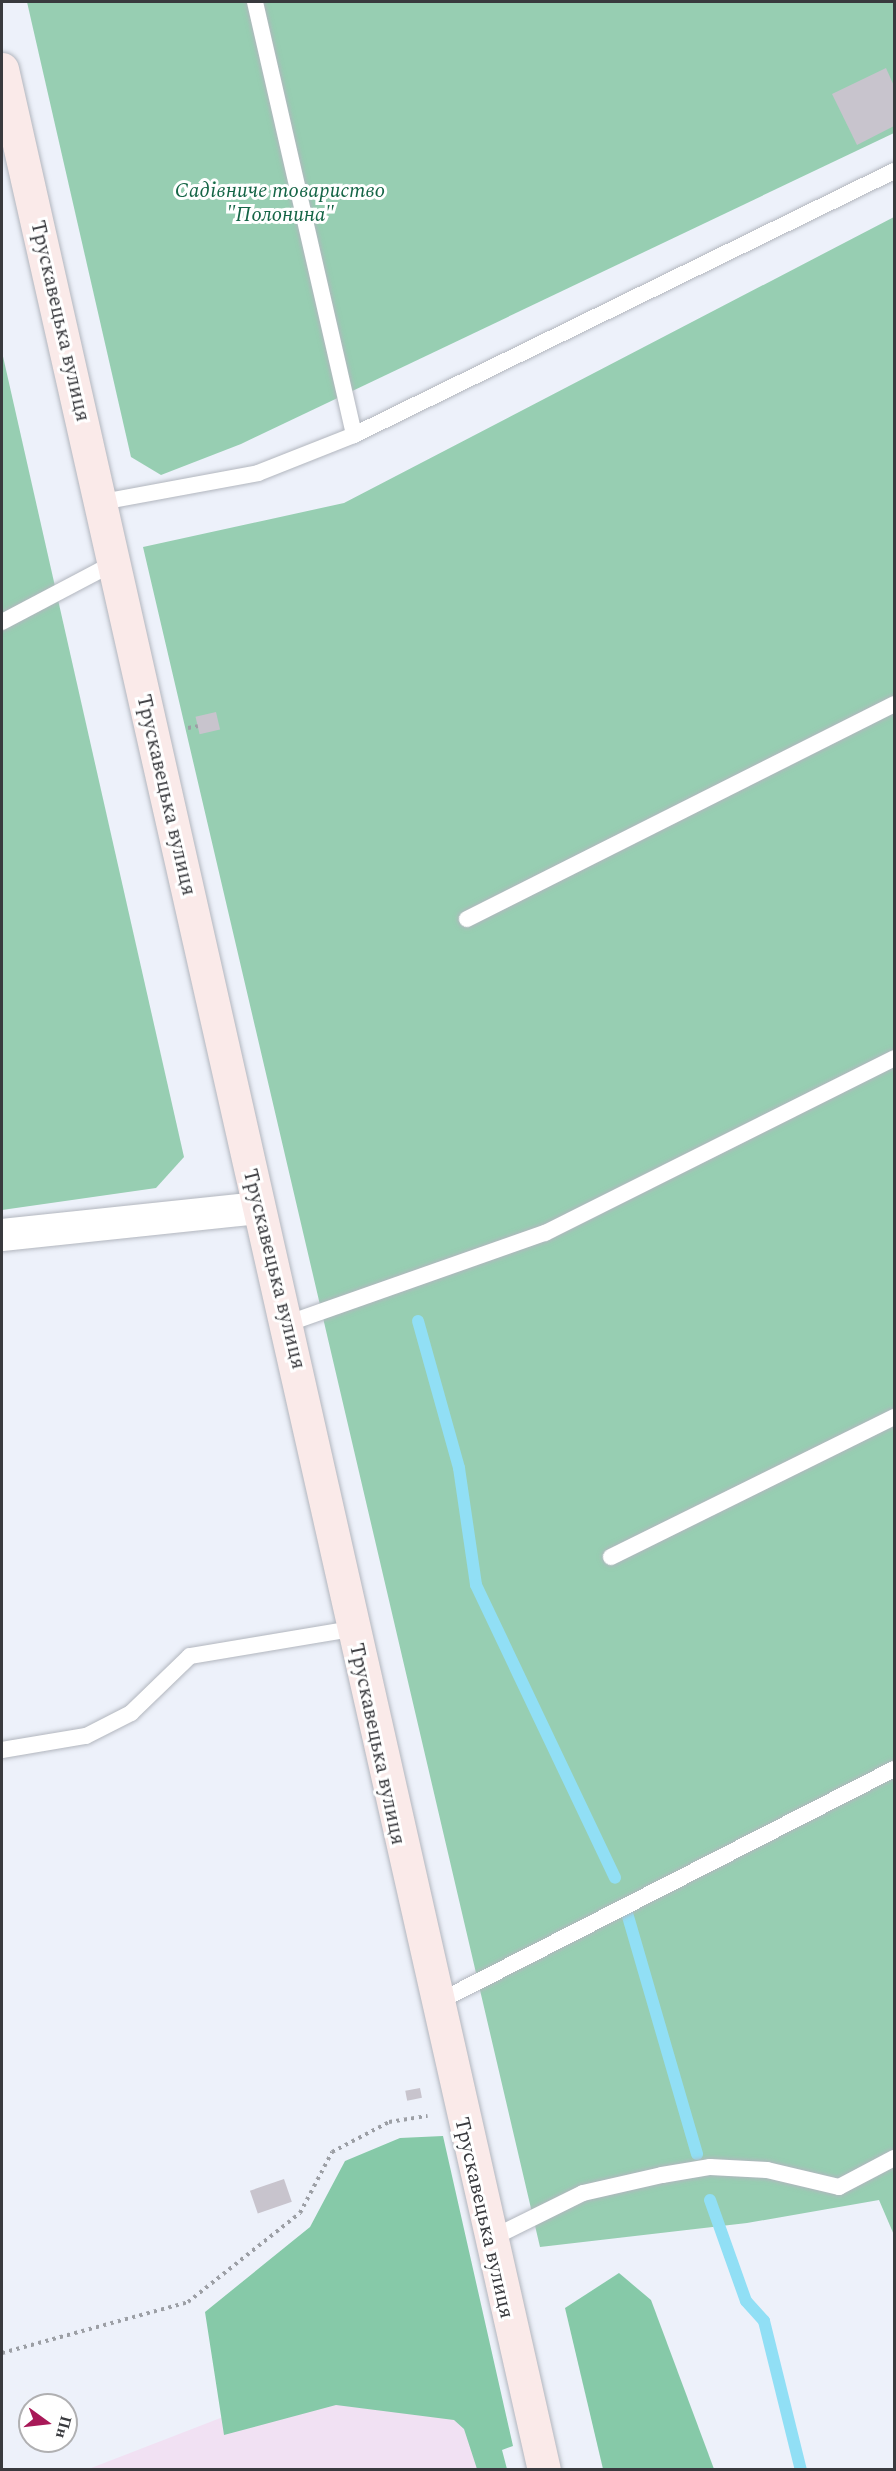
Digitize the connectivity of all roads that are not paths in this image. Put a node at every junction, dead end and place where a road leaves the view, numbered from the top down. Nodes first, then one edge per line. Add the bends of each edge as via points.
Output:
1 (255, 2) edge
2 (3, 86) edge
3 (894, 171) edge
4 (354, 435) junction
5 (102, 502) junction
6 (114, 563) junction
7 (2, 622) edge
8 (894, 704) edge
9 (467, 918) dead end
10 (894, 1058) edge
11 (258, 1208) junction
12 (2, 1235) edge
13 (289, 1323) junction
14 (894, 1417) edge
15 (611, 1557) dead end
16 (352, 1629) junction
17 (2, 1750) edge
18 (894, 1769) edge
19 (435, 2004) junction
20 (894, 2158) edge
21 (490, 2239) junction
22 (544, 2469) edge

1 - 4 lane
2 - 5 street, Трускавецька вулиця
3 - 4 lane
4 - 5 lane via 258,473
5 - 6 street, Трускавецька вулиця
6 - 7 lane
6 - 11 street, Трускавецька вулиця
8 - 9 lane
10 - 13 lane via 545,1233
11 - 12 street
11 - 13 street, Трускавецька вулиця
13 - 16 street, Трускавецька вулиця
14 - 15 lane
16 - 17 lane via 190,1656 131,1713 86,1736
16 - 19 street, Трускавецька вулиця
18 - 19 lane
19 - 21 street, Трускавецька вулиця
20 - 21 lane via 839,2187 767,2170 710,2168 662,2175 583,2193
21 - 22 street, Трускавецька вулиця

